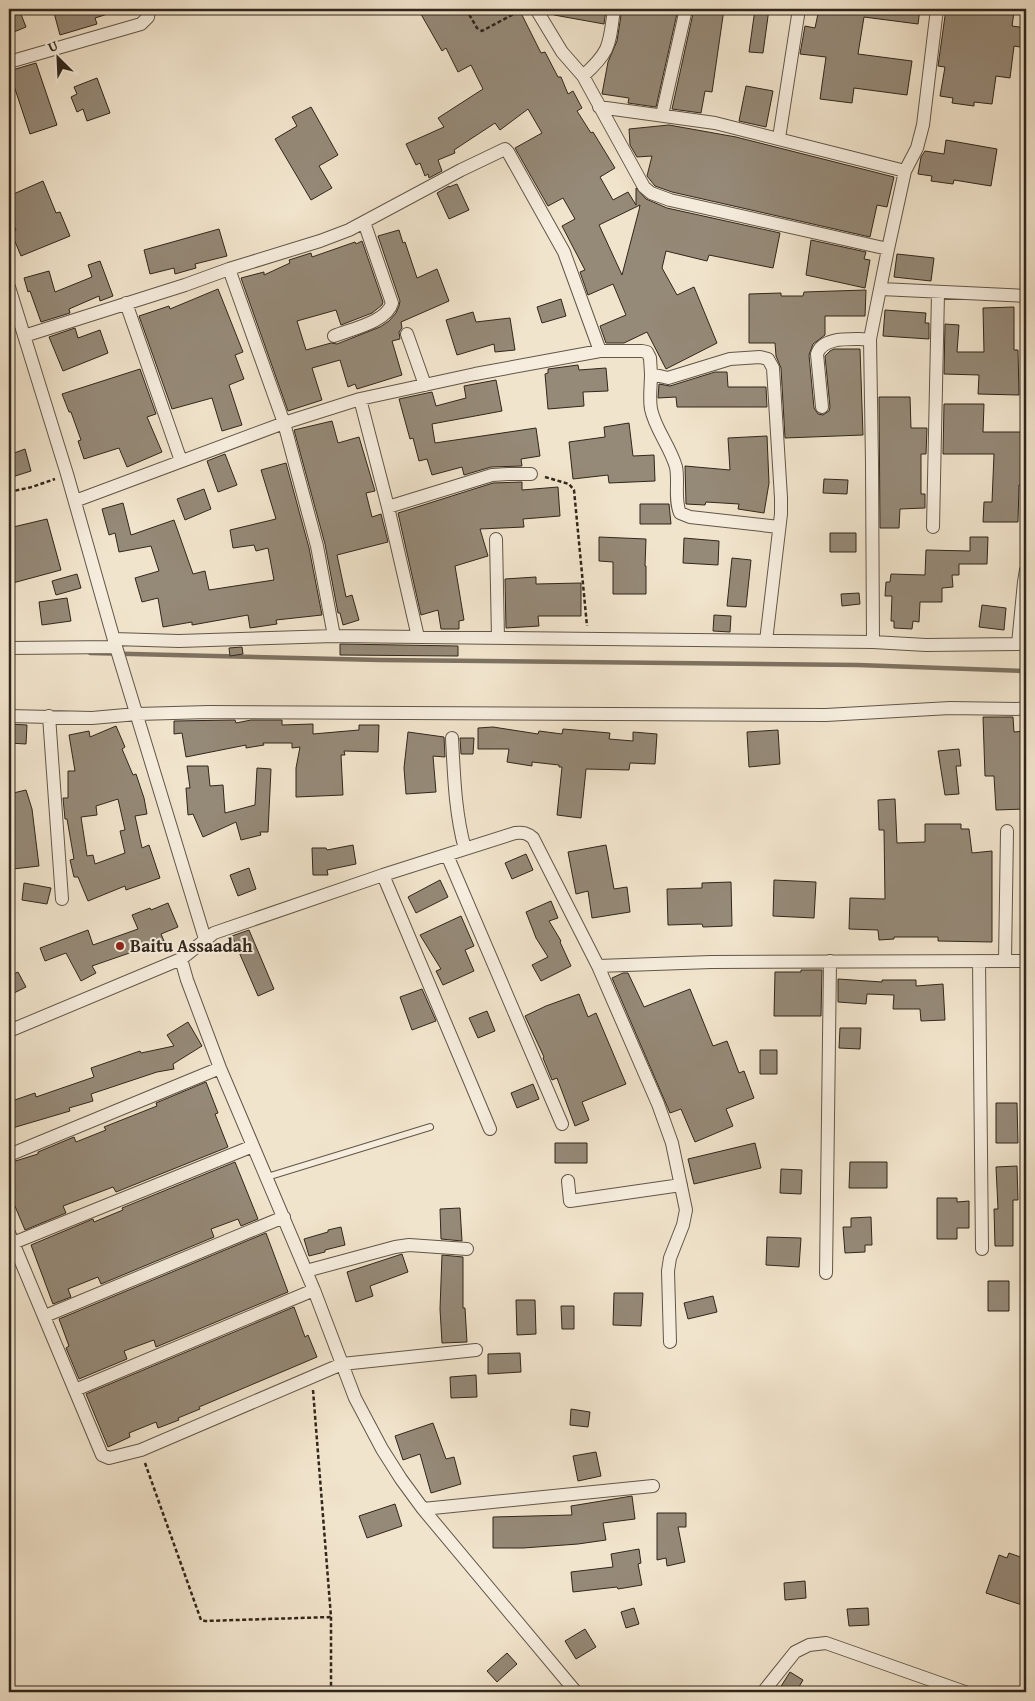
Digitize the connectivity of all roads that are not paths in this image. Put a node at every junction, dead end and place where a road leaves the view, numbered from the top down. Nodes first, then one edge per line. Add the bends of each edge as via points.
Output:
1 (149, 9) edge
2 (536, 9) edge
3 (614, 9) edge
4 (686, 9) edge
5 (799, 9) edge
6 (938, 9) edge
7 (9, 62) edge
8 (583, 76) junction
9 (599, 107) junction
10 (662, 115) junction
11 (779, 138) junction
12 (906, 171) junction
13 (364, 222) junction
14 (888, 249) junction
15 (229, 269) junction
16 (9, 287) edge
17 (881, 289) junction
18 (938, 293) junction
19 (1026, 296) edge
20 (126, 302) junction
21 (407, 334) dead end
22 (24, 336) junction
23 (334, 336) dead end
24 (870, 339) junction
25 (600, 351) junction
26 (651, 374) junction
27 (425, 384) junction
28 (360, 399) junction
29 (822, 407) dead end
30 (284, 423) junction
31 (181, 461) junction
32 (531, 474) road end
33 (75, 501) junction
34 (388, 507) junction
35 (779, 527) junction
36 (933, 527) dead end
37 (496, 539) dead end
38 (1026, 570) edge
39 (334, 636) junction
40 (418, 637) junction
41 (498, 638) junction
42 (766, 641) junction
43 (873, 642) junction
44 (1022, 644) edge
45 (116, 646) junction
46 (9, 648) edge
47 (135, 709) junction
48 (1026, 709) edge
49 (9, 716) edge
50 (49, 716) junction
51 (452, 738) dead end
52 (1008, 831) dead end
53 (465, 849) junction
54 (447, 855) junction
55 (383, 875) junction
56 (62, 900) dead end
57 (205, 939) junction
58 (181, 959) junction
59 (830, 961) junction
60 (978, 961) junction
61 (1026, 961) edge
62 (1006, 962) junction
63 (598, 966) junction
64 (9, 1031) edge
65 (220, 1068) junction
66 (562, 1124) dead end
67 (430, 1127) dead end
68 (490, 1129) dead end
69 (253, 1146) junction
70 (9, 1155) edge
71 (267, 1177) junction
72 (568, 1181) dead end
73 (681, 1185) junction
74 (284, 1217) junction
75 (11, 1238) edge
76 (467, 1249) dead end
77 (982, 1249) dead end
78 (306, 1271) junction
79 (826, 1273) dead end
80 (314, 1290) junction
81 (45, 1316) junction
82 (670, 1342) dead end
83 (476, 1350) dead end
84 (342, 1364) junction
85 (76, 1390) junction
86 (653, 1486) dead end
87 (424, 1509) junction
88 (576, 1692) edge
89 (763, 1692) edge
90 (965, 1692) edge

1 - 7 street via 148,17 141,24
2 - 8 street via 562,52
3 - 8 street via 605,54
4 - 10 street
5 - 11 street
6 - 12 street via 922,125 917,148
8 - 9 street
9 - 10 street
9 - 14 street via 644,187 651,193
10 - 11 street
11 - 12 street
12 - 14 street
13 - 15 street via 320,241
13 - 23 street via 392,303 383,316
13 - 25 street via 460,170 506,150 564,252
14 - 17 street
15 - 20 street
15 - 30 street
16 - 22 street
17 - 18 street
17 - 24 street
18 - 19 street
18 - 36 street
20 - 22 street
20 - 31 street
21 - 27 street
22 - 33 street
24 - 29 street via 830,342 819,349
24 - 43 street
25 - 26 street via 647,352
25 - 27 street
26 - 35 street via 651,410 676,467 680,513 690,517
26 - 35 street via 668,378 730,360 768,359 774,372 781,490
27 - 28 street
28 - 30 street
28 - 34 street
30 - 31 street
30 - 39 street via 317,546
31 - 33 street
32 - 34 street via 492,476
33 - 45 street
34 - 40 street
35 - 42 street
37 - 41 street
38 - 44 street
39 - 40 street
39 - 45 street
40 - 41 street
41 - 42 street
42 - 43 street
43 - 44 street
45 - 46 street
45 - 47 street
47 - 48 street via 826,715 950,708
47 - 50 street via 92,718
47 - 57 street
49 - 50 street
50 - 56 street
51 - 53 street via 456,802
52 - 62 street
53 - 54 street
53 - 63 street via 515,833 523,832 533,838
54 - 55 street
54 - 66 street
55 - 57 street via 214,933
55 - 68 street
57 - 58 street
58 - 64 street
58 - 65 street
59 - 60 street
59 - 63 street
59 - 79 street
60 - 62 street
60 - 77 street
61 - 62 street
63 - 73 street via 663,1116
65 - 69 street
65 - 70 street
67 - 71 lane
69 - 71 street
69 - 75 street
71 - 74 street
72 - 73 street via 570,1201
73 - 82 street via 685,1218 668,1271
74 - 78 street
74 - 81 street
75 - 81 street
76 - 78 street via 395,1247
78 - 80 street
80 - 84 street
80 - 85 street
81 - 85 street
83 - 84 street
84 - 85 street via 140,1450 109,1458 102,1454
84 - 87 street via 355,1398 382,1449
86 - 87 street
87 - 88 street
89 - 90 street via 795,1652 809,1645 826,1643

